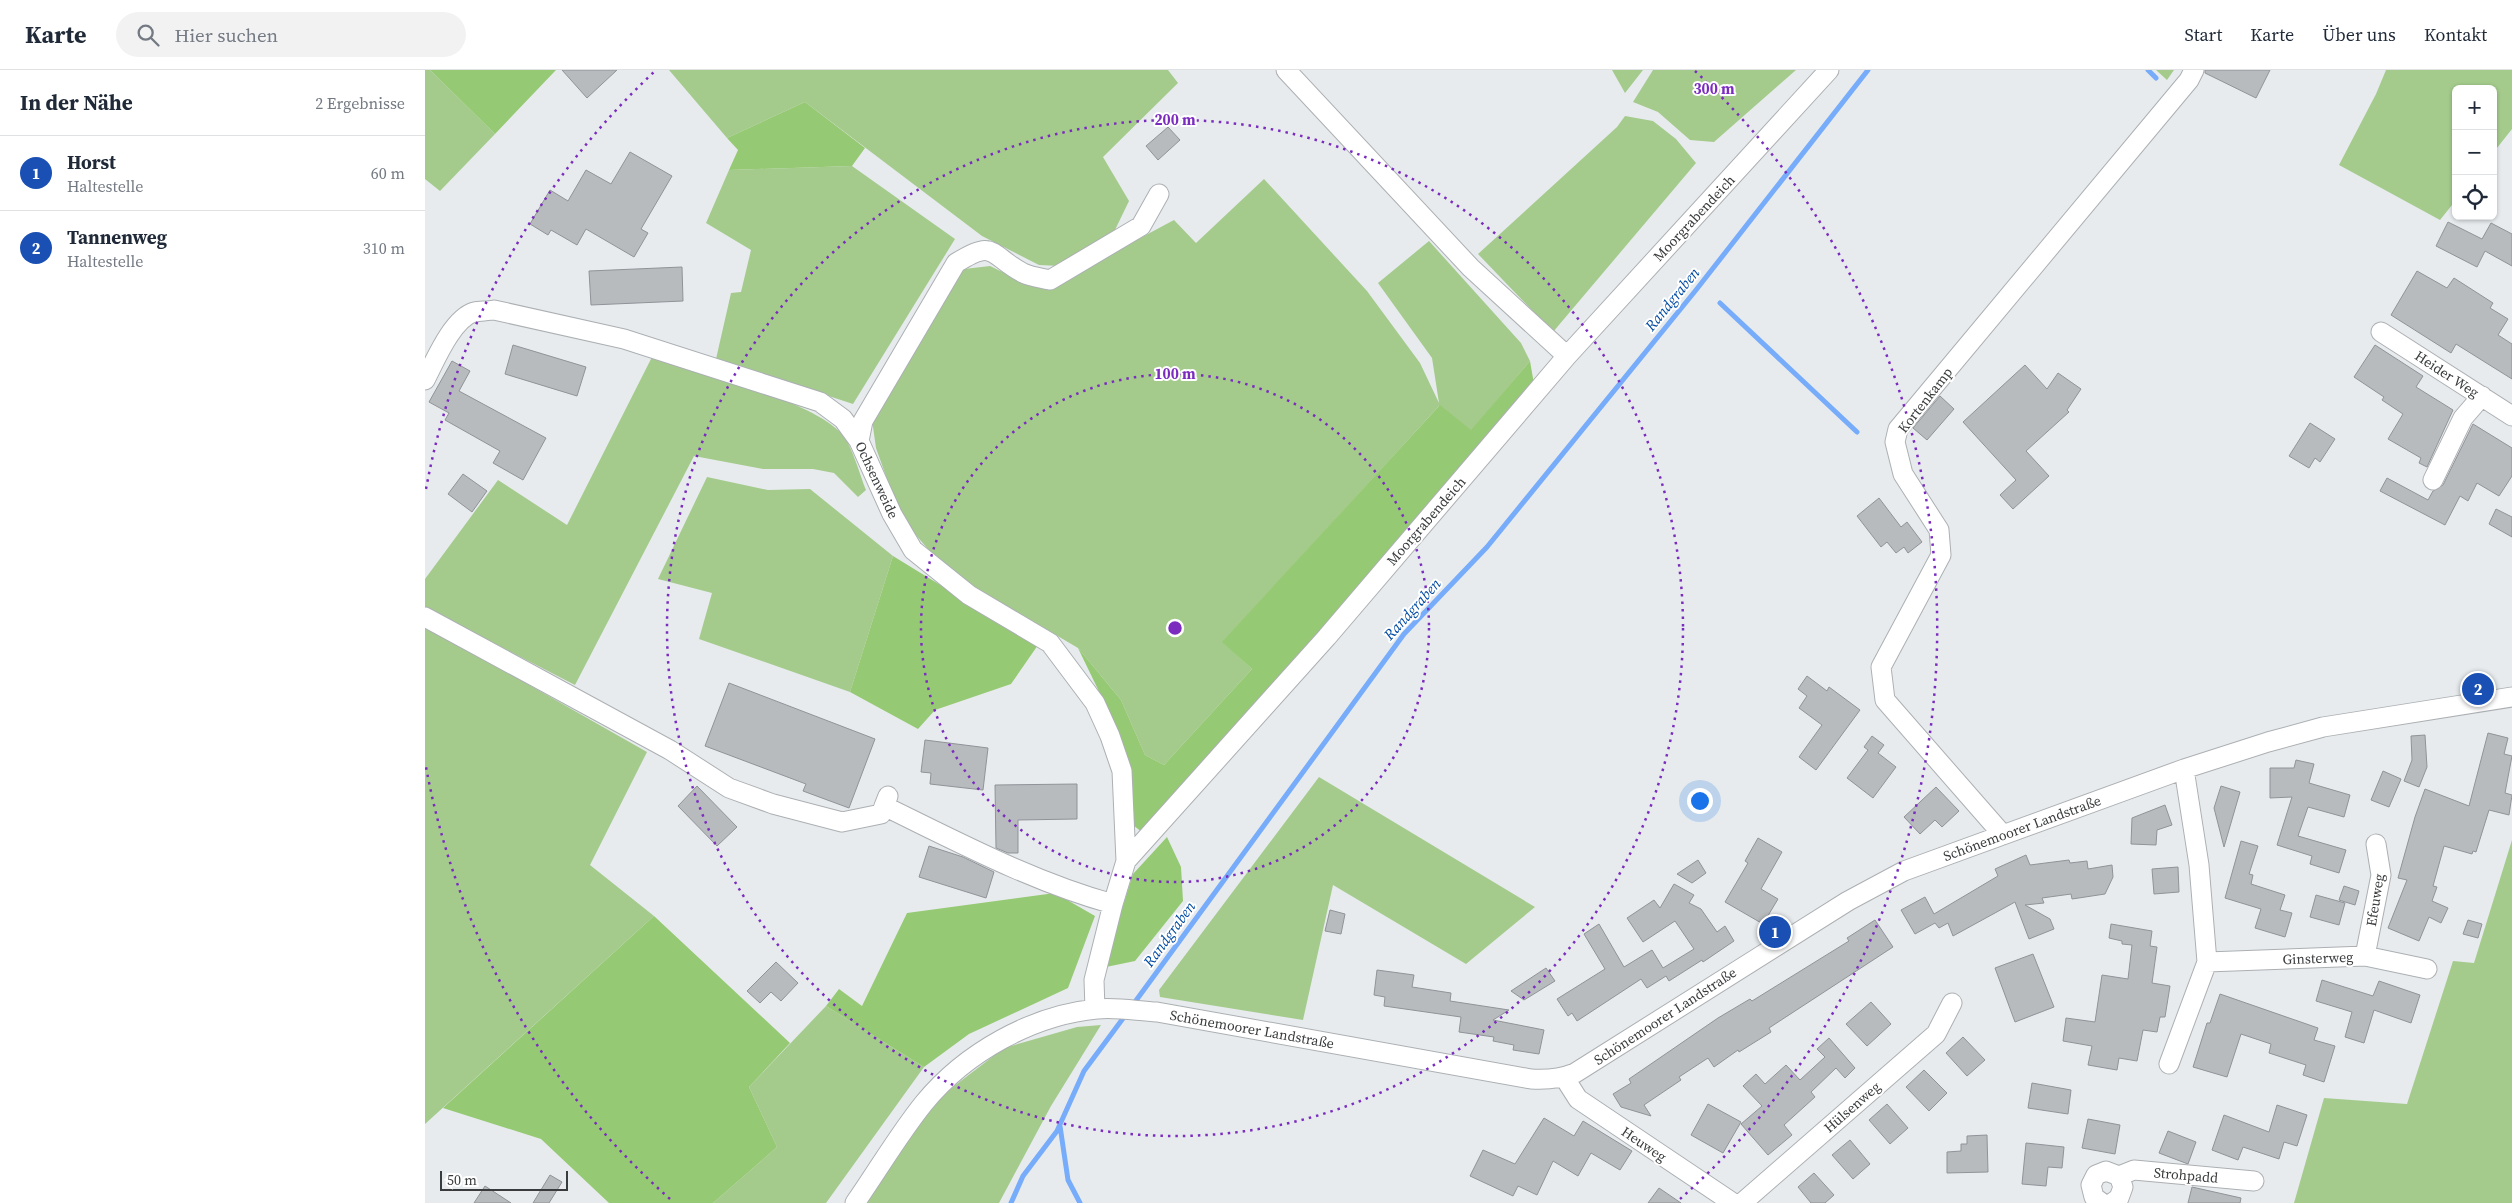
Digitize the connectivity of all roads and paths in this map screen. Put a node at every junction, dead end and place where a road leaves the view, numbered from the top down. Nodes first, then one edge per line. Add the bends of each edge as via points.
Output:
1 (1286, 70) edge
2 (1829, 70) edge
3 (2194, 70) edge
4 (1159, 194) dead end
5 (2381, 332) dead end
6 (1567, 356) junction
7 (425, 380) edge
8 (2482, 396) junction
9 (2512, 416) edge
10 (859, 441) junction
11 (2433, 480) dead end
12 (425, 617) edge
13 (2512, 697) edge
14 (2184, 769) junction
15 (2003, 835) junction
16 (2376, 844) dead end
17 (1126, 861) junction
18 (1113, 904) junction
19 (2365, 956) junction
20 (2207, 962) junction
21 (2427, 969) dead end
22 (1953, 1003) dead end
23 (1104, 1009) junction
24 (2169, 1064) dead end
25 (1564, 1077) junction
26 (2119, 1176) junction
27 (2254, 1181) dead end
28 (855, 1203) edge
29 (1733, 1203) edge
30 (1742, 1203) edge
31 (2102, 1203) edge

1 - 6 street via 1471,268
2 - 6 street, Moorgrabendeich
3 - 15 street, Kortenkamp via 1899,429 1895,442 1903,474 1939,530 1941,555 1881,667 1885,700
4 - 10 street via 1141,226 1050,280 1025,274 993,251 977,250 956,263 863,421
5 - 8 street, Heider Weg
6 - 17 street, Moorgrabendeich via 1327,637
7 - 10 street, Ochsenweide via 458,323 473,313 494,310 624,339 820,402 843,419
8 - 9 street, Heider Weg
8 - 11 street via 2463,418
10 - 17 street, Ochsenweide via 891,514 913,550 969,595 1050,643 1095,703 1122,771
12 - 18 street via 670,750 729,788 773,804 842,822 881,814 886,801 991,858 1081,896
13 - 14 street, Schönemoorer Landstraße via 2323,727
14 - 15 street, Schönemoorer Landstraße
14 - 20 street via 2199,865
15 - 25 street, Schönemoorer Landstraße via 1904,871 1848,901
16 - 19 street, Efeuweg via 2381,875
17 - 18 street, Moorgrabendeich
18 - 23 street, Moorgrabendeich via 1094,980
19 - 20 street, Ginsterweg
19 - 21 street, Ginsterweg
20 - 24 street
22 - 30 street, Hülsenweg via 1936,1034
23 - 25 street, Schönemoorer Landstraße via 1157,1012 1531,1079
23 - 28 street, Schönemoorer Landstraße via 1035,1025 1003,1038 961,1067 924,1103
25 - 29 street, Heuweg via 1578,1099
26 - 27 street, Strohpadd via 2134,1170
26 - 31 street, Strohpadd via 2123,1187 2119,1198
26 - 31 street, Strohpadd via 2106,1171 2096,1175 2091,1192

